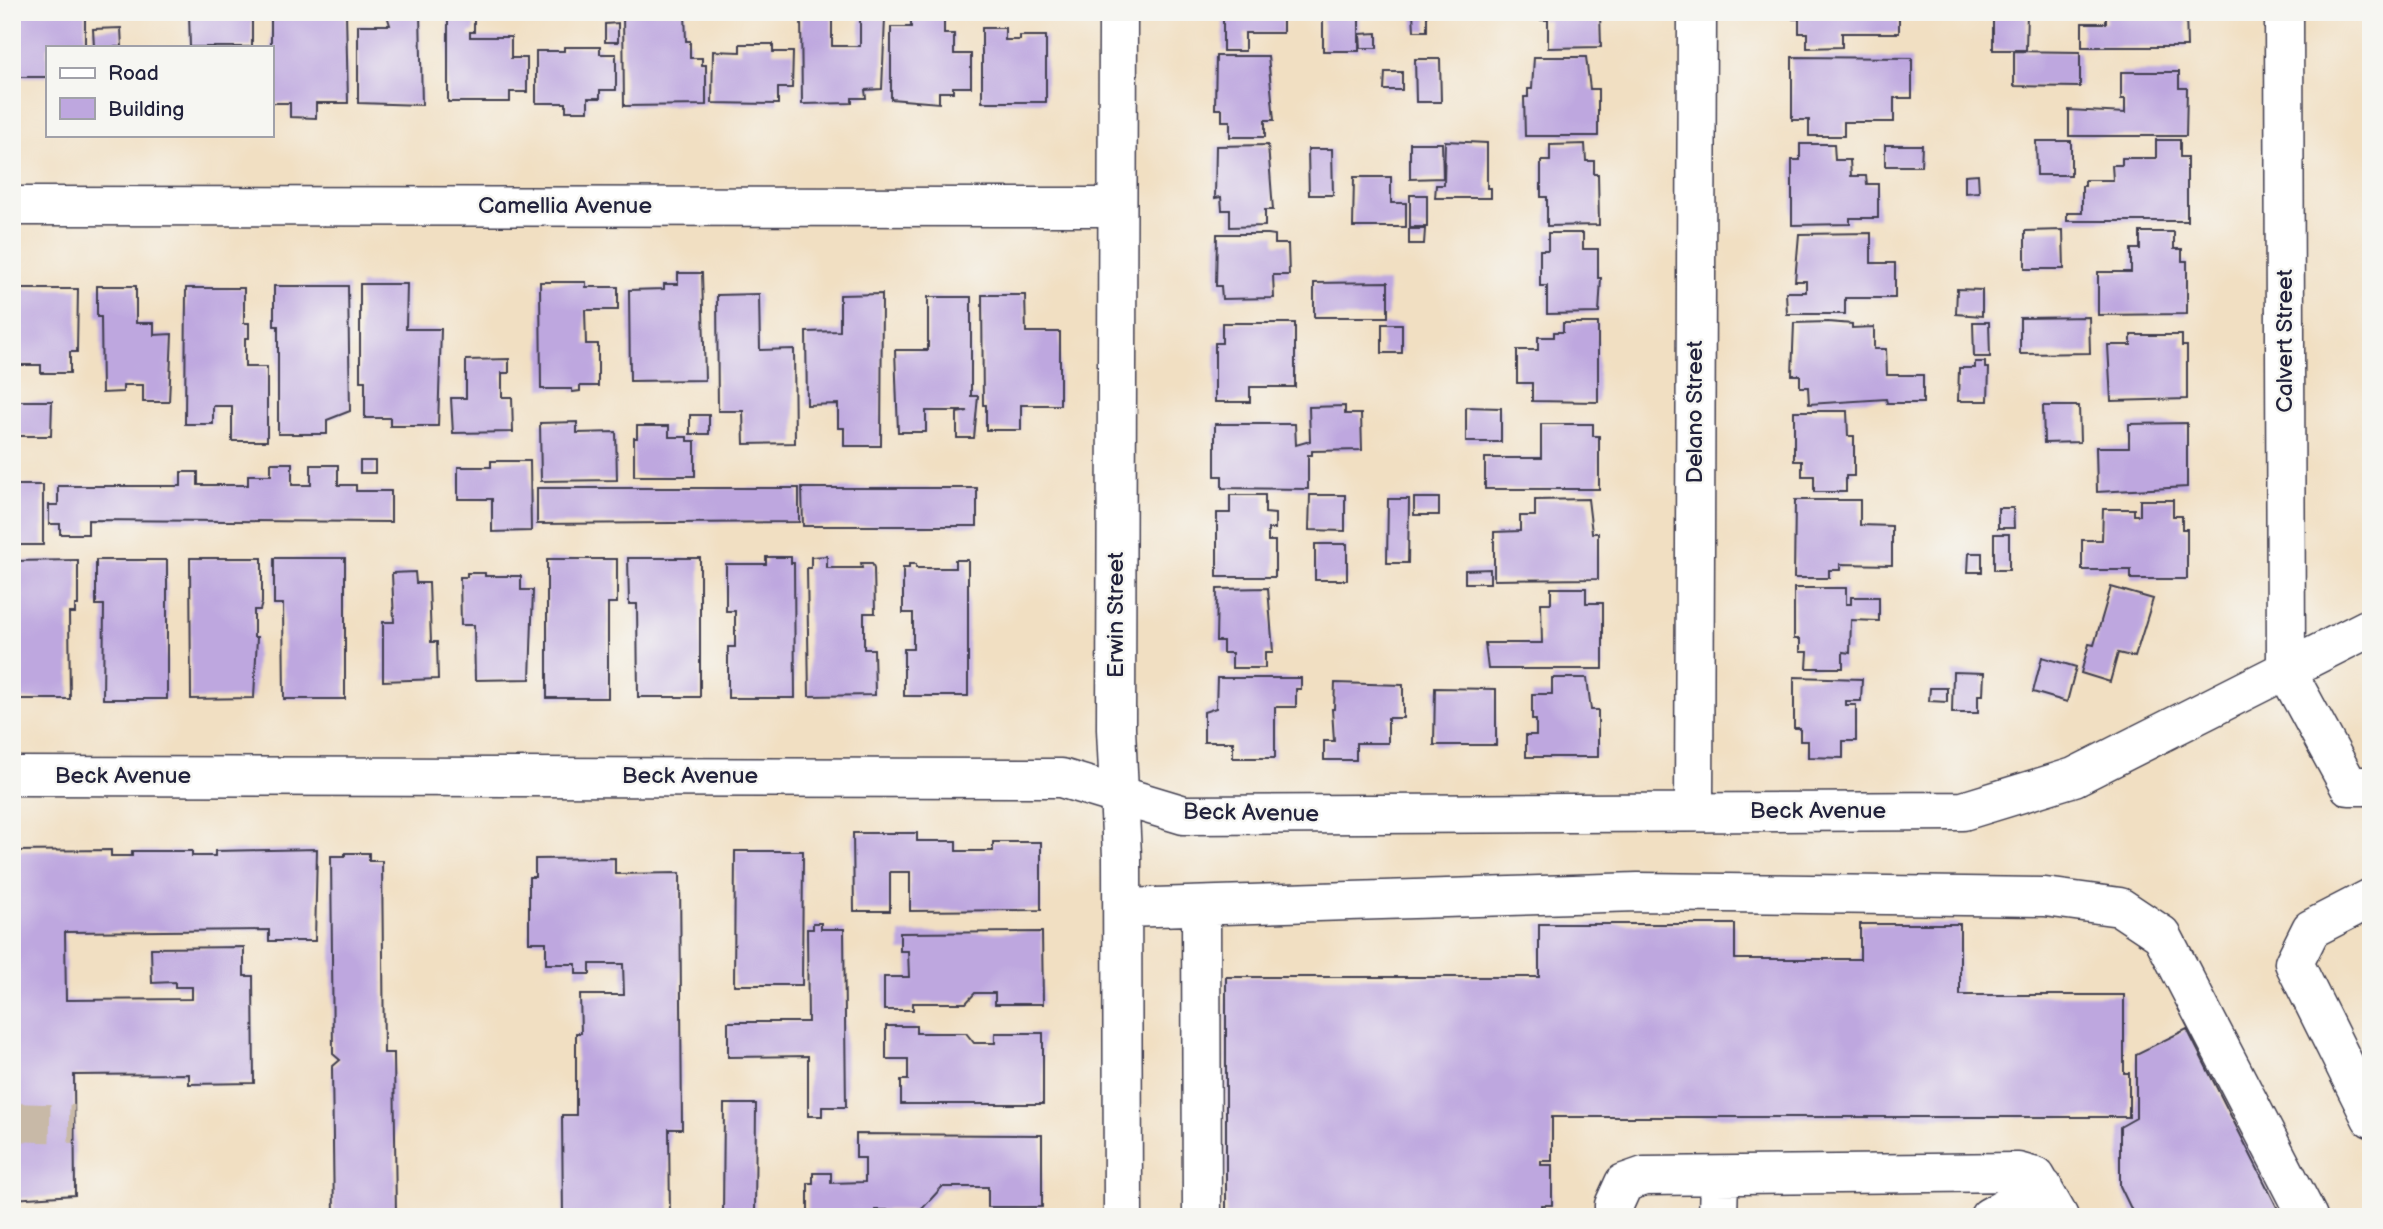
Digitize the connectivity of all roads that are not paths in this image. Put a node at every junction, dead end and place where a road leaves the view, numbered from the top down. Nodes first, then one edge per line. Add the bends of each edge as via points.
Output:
1 (1118, 12) edge
2 (1697, 12) edge
3 (2284, 12) edge
4 (12, 206) edge
5 (1117, 207) junction
6 (2371, 627) edge
7 (2286, 670) junction
8 (12, 776) edge
9 (2371, 786) edge
10 (1118, 796) junction
11 (1694, 811) junction
12 (2371, 898) edge
13 (1122, 908) junction
14 (1201, 908) junction
15 (2371, 1118) edge
16 (1719, 1176) junction
17 (2051, 1202) edge
18 (1123, 1217) edge
19 (1202, 1217) edge
20 (1614, 1217) edge
21 (1718, 1217) edge
22 (1989, 1217) edge
23 (2308, 1217) edge

1 - 5 street, Erwin Street
2 - 11 street, Delano Street
3 - 7 street, Calvert Street
4 - 5 street, Camellia Avenue
5 - 10 street, Erwin Street
6 - 7 street, Beck Avenue
7 - 9 street via 2349,786
7 - 11 street, Beck Avenue via 2074,776 1964,811
8 - 10 street, Beck Avenue via 1060,778
10 - 11 street, Beck Avenue via 1184,815
10 - 13 street, Erwin Street
12 - 15 street via 2311,929 2294,963
13 - 14 street
13 - 18 street, Erwin Street
14 - 19 street
14 - 23 street via 1637,892 2045,897 2120,907 2162,935
16 - 17 street via 2018,1172 2036,1177
16 - 20 street via 1644,1176 1624,1183
16 - 21 street
17 - 22 street

